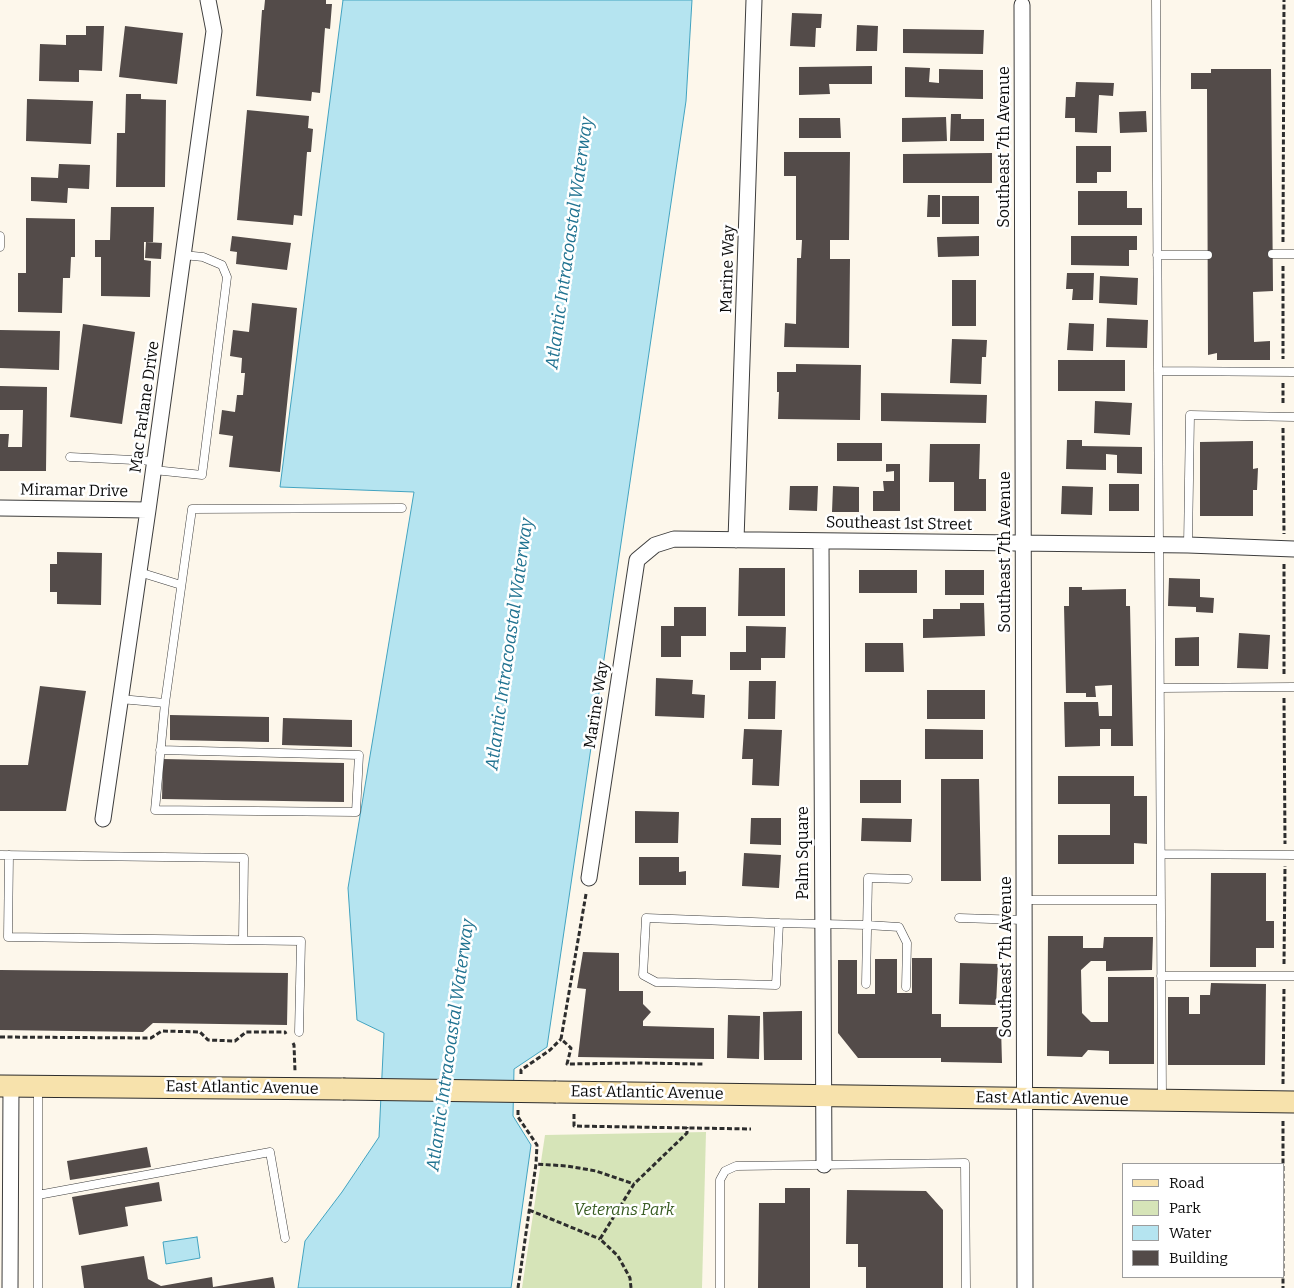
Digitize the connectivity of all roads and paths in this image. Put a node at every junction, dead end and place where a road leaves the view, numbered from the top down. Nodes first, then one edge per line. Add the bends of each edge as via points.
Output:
1 (208, 0) edge
2 (754, 0) edge
3 (1156, 0) edge
4 (1284, 0) edge
5 (1021, 2) edge
6 (0, 236) edge
7 (0, 247) edge
8 (1272, 254) dead end
9 (1283, 254) junction
10 (1294, 254) edge
11 (183, 255) junction
12 (1157, 255) junction
13 (1208, 255) dead end
14 (1158, 371) junction
15 (1283, 372) junction
16 (1294, 372) edge
17 (1283, 417) junction
18 (1294, 417) edge
19 (70, 457) dead end
20 (154, 465) junction
21 (0, 508) edge
22 (402, 508) dead end
23 (148, 510) junction
24 (736, 540) junction
25 (821, 541) junction
26 (1023, 543) junction
27 (1159, 544) junction
28 (1188, 544) junction
29 (655, 545) joint
30 (1289, 548) edge
31 (139, 572) junction
32 (180, 585) junction
33 (1284, 687) junction
34 (1294, 687) edge
35 (1160, 688) junction
36 (120, 699) junction
37 (164, 704) junction
38 (160, 750) junction
39 (103, 819) dead end
40 (1161, 854) junction
41 (0, 855) edge
42 (9, 855) junction
43 (1285, 855) junction
44 (1294, 855) edge
45 (589, 878) joint
46 (908, 879) dead end
47 (1024, 900) junction
48 (1161, 900) junction
49 (959, 918) dead end
50 (1024, 920) junction
51 (779, 923) junction
52 (822, 924) junction
53 (867, 925) junction
54 (243, 940) junction
55 (1161, 976) junction
56 (1284, 976) junction
57 (1294, 976) edge
58 (866, 984) dead end
59 (906, 987) dead end
60 (299, 1032) dead end
61 (0, 1037) edge
62 (703, 1064) dead end
63 (294, 1072) dead end
64 (6, 1086) edge
65 (38, 1086) junction
66 (824, 1095) junction
67 (1024, 1098) junction
68 (1162, 1101) junction
69 (1288, 1102) edge
70 (574, 1114) dead end
71 (687, 1127) junction
72 (751, 1129) dead end
73 (824, 1165) junction
74 (634, 1184) junction
75 (38, 1195) junction
76 (529, 1210) junction
77 (285, 1238) dead end
78 (600, 1239) junction
79 (10, 1288) edge
80 (38, 1288) edge
81 (518, 1288) edge
82 (631, 1288) edge
83 (720, 1288) edge
84 (966, 1288) edge
85 (1025, 1288) edge
86 (1284, 1288) edge

1 - 11 street, Mac Farlane Drive via 214,30
2 - 24 street, Marine Way
3 - 12 lane
4 - 9 path
5 - 26 street, Southeast 7th Avenue
6 - 7 lane
8 - 9 lane
9 - 10 lane
9 - 15 path
11 - 20 street, Mac Farlane Drive
11 - 20 lane via 203,257 222,266 227,277 202,475
12 - 13 lane
12 - 14 lane
14 - 15 lane
14 - 27 lane
15 - 16 lane
15 - 17 path
17 - 18 lane
17 - 28 lane via 1190,414
17 - 30 path
19 - 20 lane
20 - 23 street, Mac Farlane Drive
21 - 23 street, Miramar Drive
22 - 32 lane via 192,509
23 - 31 street, Mac Farlane Drive
24 - 25 street, Southeast 1st Street
24 - 29 street, Southeast 1st Street via 674,539
25 - 26 street, Southeast 1st Street
25 - 52 street, Palm Square
26 - 27 street, Southeast 1st Street
26 - 47 street, Southeast 7th Avenue
27 - 28 street, Southeast 1st Street
27 - 35 lane
28 - 30 street, Southeast 1st Street
29 - 45 street, Marine Way via 637,560
30 - 33 path
31 - 32 lane
31 - 36 street, Mac Farlane Drive
32 - 37 lane
33 - 34 lane
33 - 35 lane
33 - 43 path
35 - 40 lane
36 - 37 lane
36 - 39 street, Mac Farlane Drive
37 - 38 lane
38 - 38 lane via 155,810 356,812 359,755
40 - 43 lane
40 - 48 lane
41 - 42 lane
42 - 54 lane via 8,937
42 - 54 lane via 244,858
43 - 44 lane
43 - 56 path
45 - 62 path via 561,1039 571,1048 567,1064
46 - 53 lane via 868,878
47 - 48 lane
47 - 50 street, Southeast 7th Avenue
48 - 55 lane
49 - 50 lane
50 - 67 street, Southeast 7th Avenue
51 - 51 lane via 646,918 643,975 656,982 776,984
51 - 52 lane
52 - 53 lane
52 - 66 street, Palm Square
53 - 58 lane
53 - 59 lane via 900,926 907,943
54 - 60 lane via 301,941
55 - 56 lane
55 - 68 lane
56 - 57 lane
56 - 69 path
61 - 63 path via 151,1038 162,1031 200,1032 208,1040 235,1041 246,1032 285,1032 294,1044
64 - 65 main road, East Atlantic Avenue
64 - 79 street
65 - 66 main road, East Atlantic Avenue, bridge
65 - 75 lane
66 - 67 main road, East Atlantic Avenue
66 - 73 street, Palm Square
67 - 68 main road, East Atlantic Avenue
67 - 85 street, Southeast 7th Avenue
68 - 69 main road, East Atlantic Avenue
69 - 86 path
70 - 71 path via 574,1126
71 - 72 path
71 - 74 path via 687,1133
73 - 83 lane via 736,1166 725,1171 720,1180
73 - 84 lane via 964,1163
74 - 76 path via 596,1171 536,1164
74 - 78 path
75 - 77 lane via 270,1152
75 - 80 lane
76 - 78 path
76 - 81 path
78 - 82 path via 618,1256 630,1278

